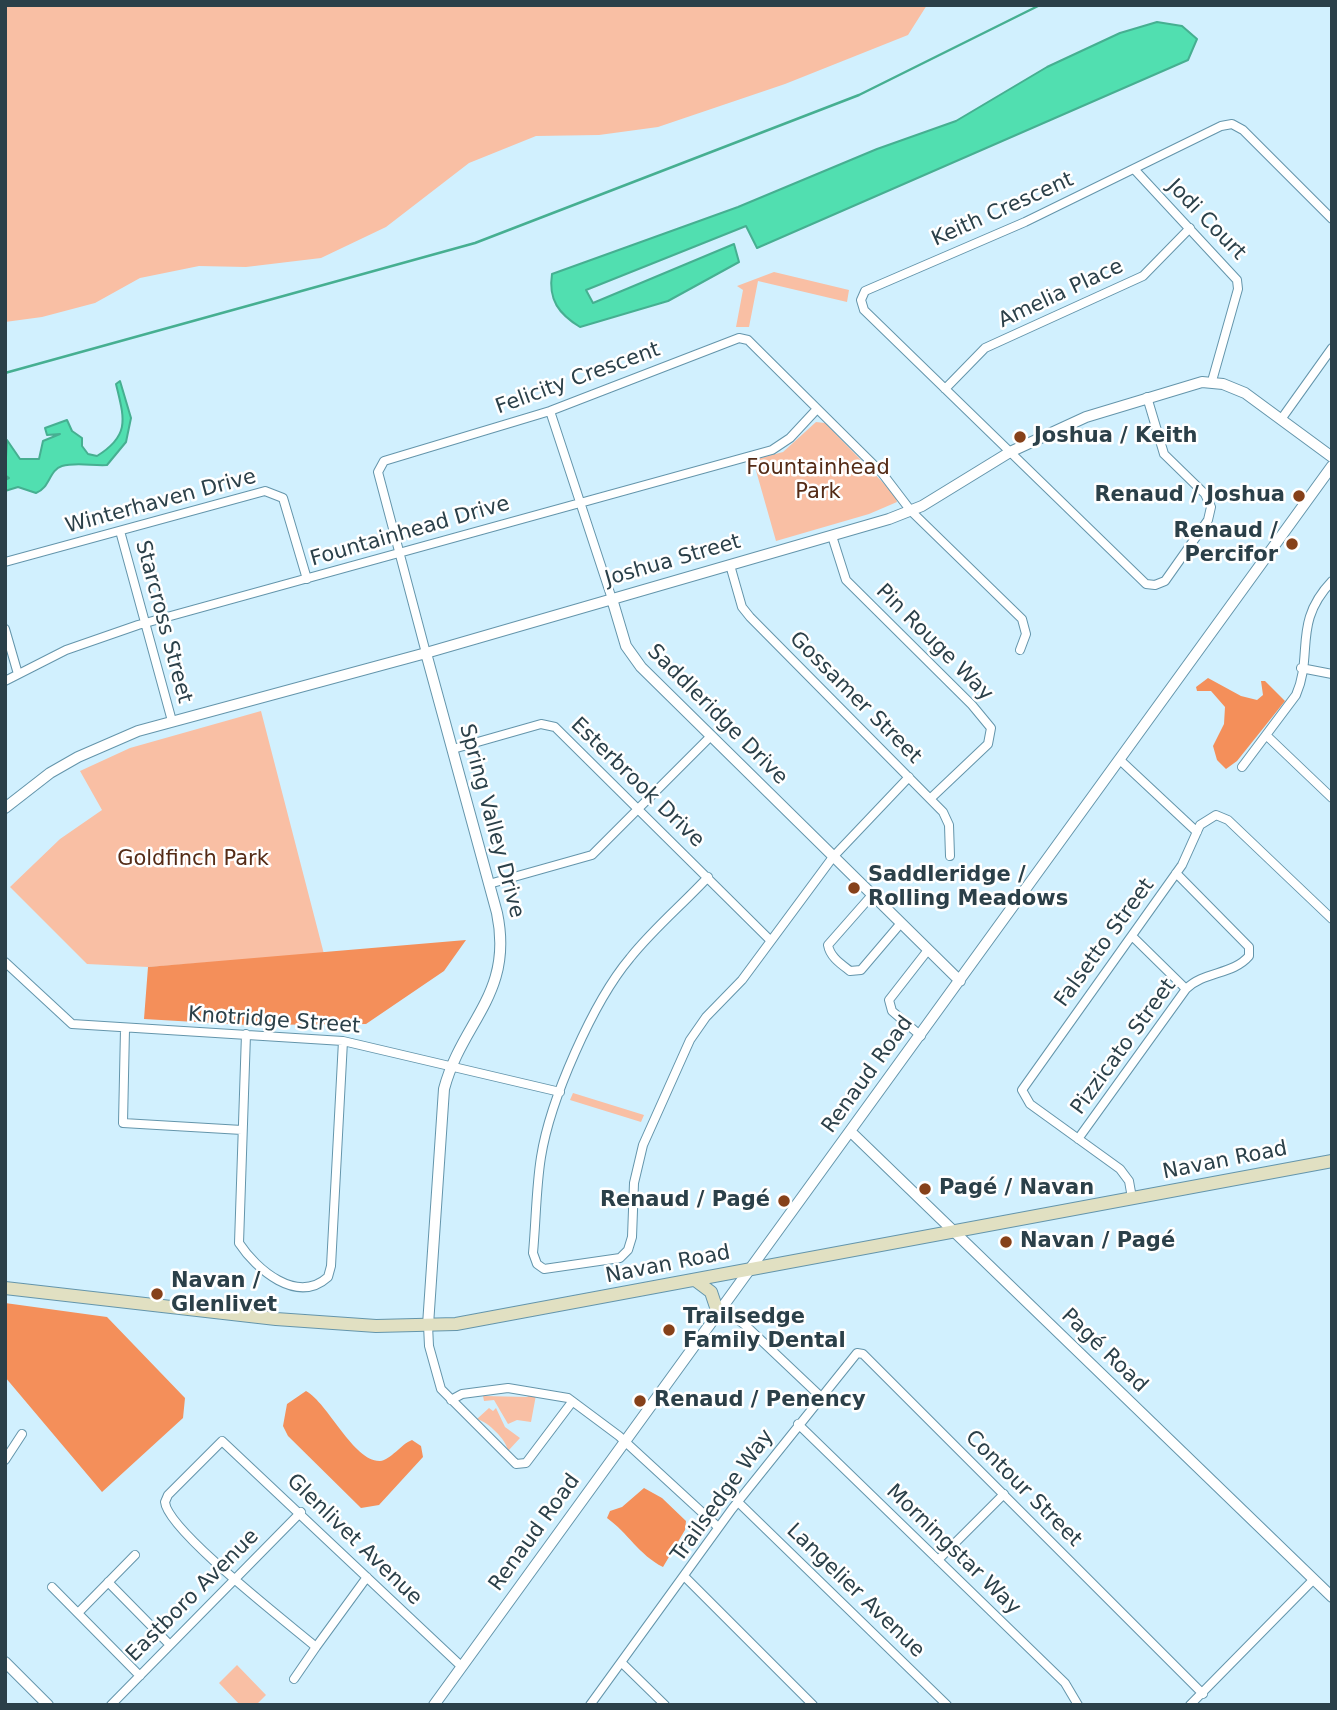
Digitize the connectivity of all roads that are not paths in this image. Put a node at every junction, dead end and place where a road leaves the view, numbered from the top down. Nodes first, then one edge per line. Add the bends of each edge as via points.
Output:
1 (1133, 169) junction
2 (1332, 219) edge
3 (1190, 229) junction
4 (1332, 348) edge
5 (1212, 381) junction
6 (945, 389) junction
7 (1147, 397) junction
8 (817, 409) junction
9 (550, 411) junction
10 (1282, 418) junction
11 (1010, 452) junction
12 (1332, 457) edge
13 (1332, 466) edge
14 (581, 502) junction
15 (911, 511) junction
16 (120, 531) junction
17 (832, 536) junction
18 (400, 554) junction
19 (5, 562) edge
20 (730, 565) junction
21 (307, 579) junction
22 (1332, 581) edge
23 (612, 599) junction
24 (145, 623) junction
25 (5, 629) edge
26 (1020, 650) dead end
27 (426, 653) junction
28 (1301, 668) junction
29 (18, 674) junction
30 (1332, 674) edge
31 (5, 681) edge
32 (172, 721) junction
33 (1266, 735) junction
34 (710, 737) junction
35 (453, 749) junction
36 (1120, 760) junction
37 (1242, 767) dead end
38 (909, 777) junction
39 (932, 798) junction
40 (1332, 798) edge
41 (5, 808) edge
42 (639, 808) junction
43 (1197, 832) junction
44 (950, 856) dead end
45 (833, 857) junction
46 (1177, 873) junction
47 (708, 877) junction
48 (489, 884) junction
49 (872, 895) junction
50 (1332, 919) edge
51 (901, 923) junction
52 (1132, 936) junction
53 (770, 940) junction
54 (928, 950) junction
55 (5, 962) edge
56 (960, 981) junction
57 (1186, 989) junction
58 (125, 1029) junction
59 (246, 1034) junction
60 (921, 1036) junction
61 (343, 1041) junction
62 (452, 1066) junction
63 (559, 1092) junction
64 (242, 1130) junction
65 (851, 1132) junction
66 (1078, 1139) junction
67 (1332, 1161) edge
68 (1132, 1198) junction
69 (955, 1232) junction
70 (751, 1269) junction
71 (695, 1280) junction
72 (5, 1288) edge
73 (720, 1311) junction
74 (428, 1325) junction
75 (820, 1396) junction
76 (451, 1400) junction
77 (572, 1402) junction
78 (798, 1424) junction
79 (22, 1434) dead end
80 (625, 1442) junction
81 (5, 1460) edge
82 (1004, 1494) junction
83 (738, 1502) junction
84 (301, 1512) junction
85 (718, 1527) junction
86 (135, 1555) dead end
87 (938, 1560) junction
88 (684, 1576) junction
89 (367, 1577) junction
90 (1314, 1579) junction
91 (235, 1580) junction
92 (108, 1582) junction
93 (52, 1587) dead end
94 (1332, 1597) edge
95 (78, 1613) junction
96 (170, 1645) junction
97 (316, 1647) junction
98 (5, 1662) edge
99 (622, 1662) junction
100 (461, 1667) junction
101 (140, 1676) junction
102 (294, 1679) dead end
103 (1203, 1695) junction
104 (437, 1703) edge
105 (48, 1705) edge
106 (111, 1705) edge
107 (590, 1705) edge
108 (665, 1705) edge
109 (813, 1705) edge
110 (947, 1705) edge
111 (1078, 1705) edge
112 (1190, 1705) edge

1 - 2 street, Keith Crescent via 1232,124
1 - 3 street, Jodi Court
1 - 6 street, Keith Crescent via 1026,222 865,291 864,310
3 - 5 street, Jodi Court via 1237,280
3 - 6 street, Amelia Place via 1143,276 985,348
4 - 10 street
5 - 7 street, Joshua Street
5 - 10 street via 1245,393
6 - 11 street, Keith Crescent
7 - 11 street, Joshua Street via 1103,410
7 - 11 street, Keith Crescent via 1164,454 1205,494 1211,507 1208,520 1165,581 1146,584
8 - 9 street, Felicity Crescent via 748,340 739,338
8 - 14 street, Fountainhead Drive via 772,450
8 - 15 street, Felicity Crescent via 882,473
9 - 14 street, Saddleridge Drive
9 - 18 street, Felicity Crescent via 384,461 378,472
10 - 12 street
11 - 15 street, Joshua Street
13 - 36 street, Renaud Road
14 - 18 street, Fountainhead Drive
14 - 23 street, Saddleridge Drive
15 - 17 street, Joshua Street
15 - 26 street, Felicity Crescent via 1022,619 1026,634
16 - 19 street, Winterhaven Drive
16 - 21 street, Winterhaven Drive via 273,492 285,504
16 - 24 street, Starcross Street
17 - 20 street, Joshua Street
17 - 39 street, Pin Rouge Way via 846,580 991,728 988,744
18 - 21 street, Fountainhead Drive
18 - 27 street, Felicity Crescent
20 - 23 street, Joshua Street
20 - 38 street, Gossamer Street via 742,607 750,617
21 - 24 street, Fountainhead Drive
22 - 28 street via 1311,611
23 - 27 street, Joshua Street
23 - 34 street, Saddleridge Drive via 632,656
24 - 29 street, Fountainhead Drive via 88,641
24 - 32 street, Starcross Street
25 - 29 street
27 - 32 street, Joshua Street
27 - 35 street, Spring Valley Drive
28 - 30 street
28 - 33 street via 1296,695
29 - 31 street, Fountainhead Drive
32 - 41 street, Joshua Street via 78,757
33 - 37 street
33 - 40 street
34 - 42 street
34 - 45 street, Saddleridge Drive
35 - 42 street, Esterbrook Drive via 548,724
35 - 48 street, Spring Valley Drive
36 - 43 street
36 - 56 street, Renaud Road
38 - 39 street, Gossamer Street
38 - 45 street
39 - 44 street, Gossamer Street via 949,825
42 - 47 street, Esterbrook Drive
42 - 48 street via 593,855
43 - 46 street, Falsetto Street
43 - 50 street via 1210,816 1228,820
45 - 49 street, Saddleridge Drive
45 - 53 street
46 - 52 street, Falsetto Street
46 - 57 street, Pizzicato Street via 1251,951 1244,962
47 - 53 street, Esterbrook Drive
47 - 63 street via 618,973
48 - 62 street, Spring Valley Drive via 500,932 498,969 487,1004
49 - 51 street, Saddleridge Drive
49 - 51 street via 828,945 840,963 850,971 861,970
51 - 54 street, Saddleridge Drive
52 - 57 street
52 - 66 street, Falsetto Street via 1023,1087 1028,1103
53 - 63 street via 690,1040 643,1145 628,1250 620,1258 544,1269 533,1253 541,1156
54 - 56 street, Saddleridge Drive
54 - 60 street via 889,1000 892,1012
55 - 58 street, Knotridge Street via 72,1024
56 - 60 street, Renaud Road
57 - 66 street, Pizzicato Street
58 - 59 street, Knotridge Street
58 - 64 street via 123,1123
59 - 61 street, Knotridge Street
59 - 64 street
60 - 65 street, Renaud Road
61 - 62 street, Knotridge Street
61 - 64 street via 331,1266 320,1283 284,1283 267,1276 239,1243
62 - 63 street, Knotridge Street
62 - 74 street, Spring Valley Drive via 440,1112
65 - 69 street, Pagé Road
65 - 70 street, Renaud Road
66 - 68 street, Falsetto Street via 1124,1173
67 - 68 main road, Navan Road
68 - 69 main road, Navan Road
69 - 70 main road, Navan Road
69 - 90 street, Pagé Road
70 - 71 main road, Navan Road
70 - 73 street, Renaud Road
71 - 73 main road via 711,1292
71 - 74 main road, Navan Road via 516,1314
72 - 74 main road, Navan Road via 276,1319
73 - 75 street via 744,1325
73 - 80 street, Renaud Road
74 - 76 street via 438,1382
75 - 78 street, Trailsedge Way
75 - 82 street, Contour Street via 860,1353
76 - 77 street via 462,1394 508,1388
76 - 77 street via 511,1461 523,1464
77 - 80 street
78 - 83 street, Trailsedge Way
78 - 87 street, Morningstar Way
79 - 81 street
80 - 85 street
80 - 100 street, Renaud Road
82 - 87 street
82 - 103 street, Contour Street
83 - 85 street, Trailsedge Way
83 - 110 street, Langelier Avenue
84 - 89 street, Glenlivet Avenue
84 - 91 street, Eastboro Avenue
84 - 91 street, Glenlivet Avenue via 222,1441 168,1495 165,1502 170,1518
85 - 88 street, Trailsedge Way
86 - 92 street
87 - 111 street, Morningstar Way via 1065,1682
88 - 99 street
88 - 109 street, Trailsedge Way
89 - 97 street
89 - 100 street, Glenlivet Avenue
90 - 94 street, Pagé Road
90 - 103 street
91 - 96 street, Eastboro Avenue
91 - 97 street
92 - 95 street
92 - 96 street
93 - 95 street
95 - 101 street
96 - 101 street, Eastboro Avenue
97 - 102 street
98 - 105 street
99 - 107 street
99 - 108 street
100 - 104 street, Renaud Road
101 - 106 street, Eastboro Avenue
103 - 112 street

